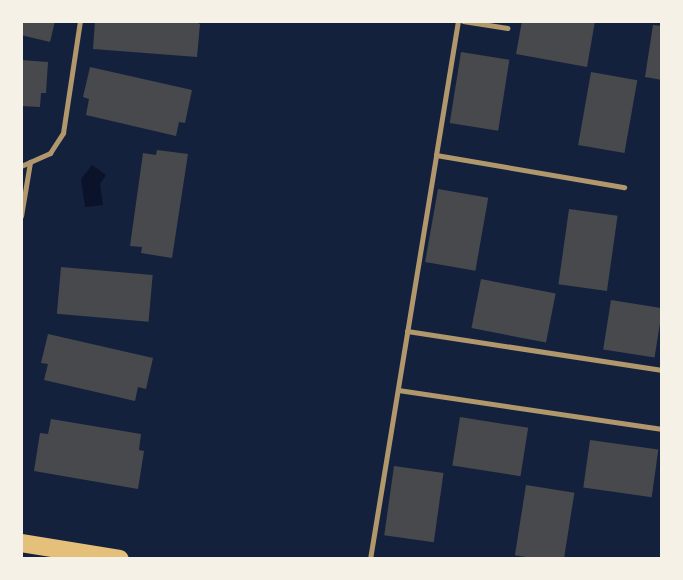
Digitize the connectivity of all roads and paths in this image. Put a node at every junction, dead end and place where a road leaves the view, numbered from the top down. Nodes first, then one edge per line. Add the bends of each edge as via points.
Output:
1 (80, 21) edge
2 (458, 21) edge
3 (463, 21) edge
4 (508, 28) dead end
5 (436, 155) junction
6 (30, 162) junction
7 (21, 166) edge
8 (624, 187) dead end
9 (21, 216) edge
10 (407, 331) junction
11 (662, 370) edge
12 (398, 390) junction
13 (662, 429) edge
14 (21, 542) edge
15 (120, 559) edge
16 (370, 559) edge

1 - 6 lane via 63,133 50,153
2 - 5 lane
3 - 4 lane
5 - 8 lane
5 - 10 lane
6 - 7 lane
6 - 9 lane
10 - 11 lane
10 - 12 lane
12 - 13 lane
12 - 16 lane
14 - 15 main road

